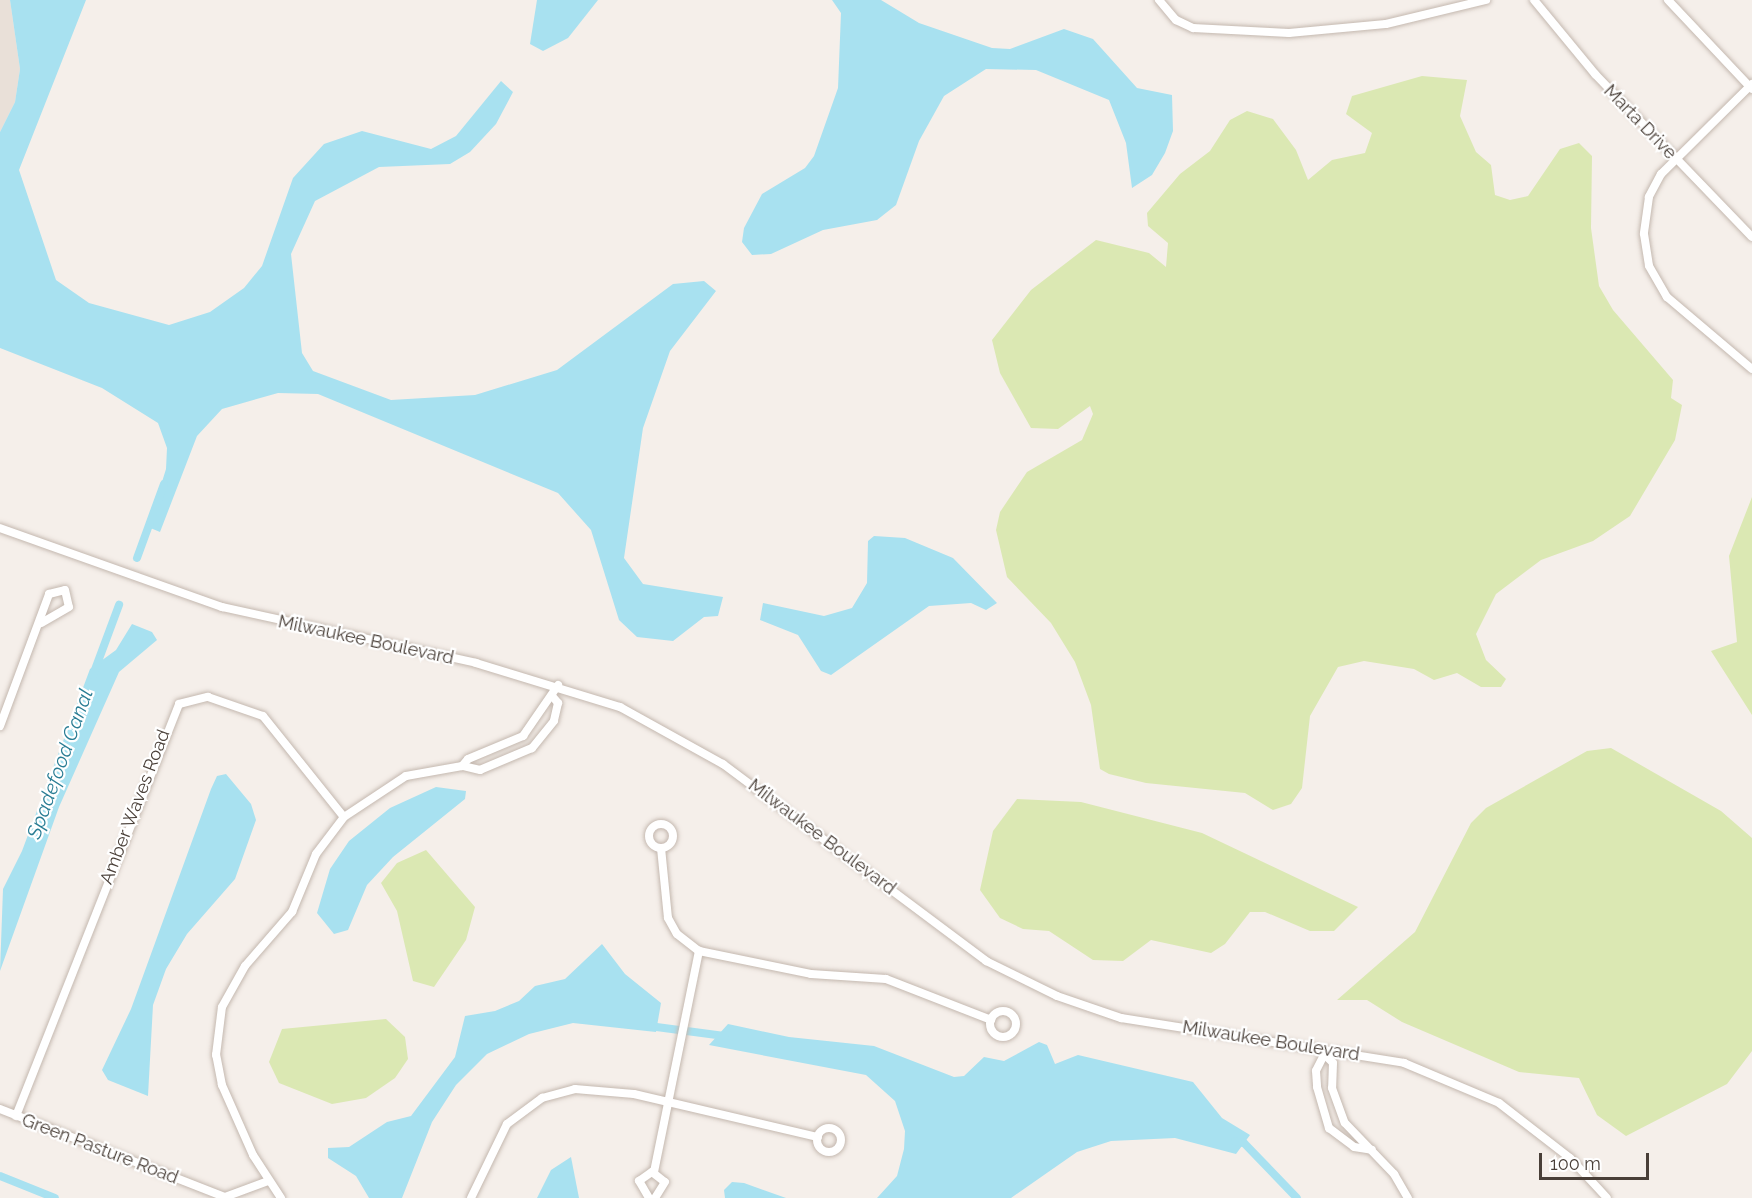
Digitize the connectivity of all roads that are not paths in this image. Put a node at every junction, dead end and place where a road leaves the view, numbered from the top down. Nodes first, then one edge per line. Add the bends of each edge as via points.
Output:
1 (1159, 0) edge
2 (1486, 0) edge
3 (1534, 0) edge
4 (1668, 0) edge
5 (1751, 86) edge
6 (1676, 159) junction
7 (1752, 237) edge
8 (1752, 369) edge
9 (0, 528) edge
10 (41, 623) dead end
11 (558, 685) junction
12 (553, 697) junction
13 (0, 726) edge
14 (503, 747) junction
15 (508, 761) junction
16 (462, 766) junction
17 (344, 817) junction
18 (662, 848) dead end
19 (699, 951) junction
20 (991, 1020) dead end
21 (1326, 1051) junction
22 (667, 1101) junction
23 (1335, 1103) junction
24 (1320, 1108) junction
25 (0, 1109) edge
26 (16, 1116) junction
27 (818, 1137) dead end
28 (1373, 1150) junction
29 (654, 1172) junction
30 (268, 1181) junction
31 (281, 1198) edge
32 (471, 1198) edge
33 (649, 1198) edge
34 (655, 1198) edge
35 (1408, 1198) edge
36 (1607, 1198) edge

1 - 2 street via 1176,20 1193,28 1290,33 1386,24
3 - 6 street, Marta Drive via 1594,74
4 - 5 street
5 - 6 street
6 - 7 street, Marta Drive
6 - 8 street via 1649,197 1644,234 1649,266 1672,304
9 - 11 street, Milwaukee Boulevard via 222,607
10 - 13 street
11 - 12 street
11 - 21 street, Milwaukee Boulevard via 620,708 723,764 986,961 1057,996 1121,1018
12 - 14 street via 531,728
12 - 15 street via 558,703 549,731
14 - 15 street
14 - 16 street via 468,759
15 - 16 street via 472,771
16 - 17 street via 406,776
17 - 26 street, Amber Waves Road via 263,716 208,697 180,704
17 - 30 street via 316,854 292,912 236,980 217,1024 222,1085
18 - 19 street via 668,918 677,934
19 - 20 street via 811,974 886,979
19 - 22 street
21 - 23 street via 1333,1063
21 - 24 street via 1316,1071
21 - 36 street, Milwaukee Boulevard via 1404,1063 1499,1103 1570,1158
22 - 27 street
22 - 29 street
22 - 32 street via 589,1088 542,1098 499,1134
23 - 24 street
23 - 28 street via 1345,1123
24 - 28 street via 1344,1141
25 - 26 street, Green Pasture Road
26 - 30 street, Green Pasture Road via 225,1197
28 - 35 street
29 - 33 street via 639,1182
29 - 34 street via 665,1182
30 - 31 street

